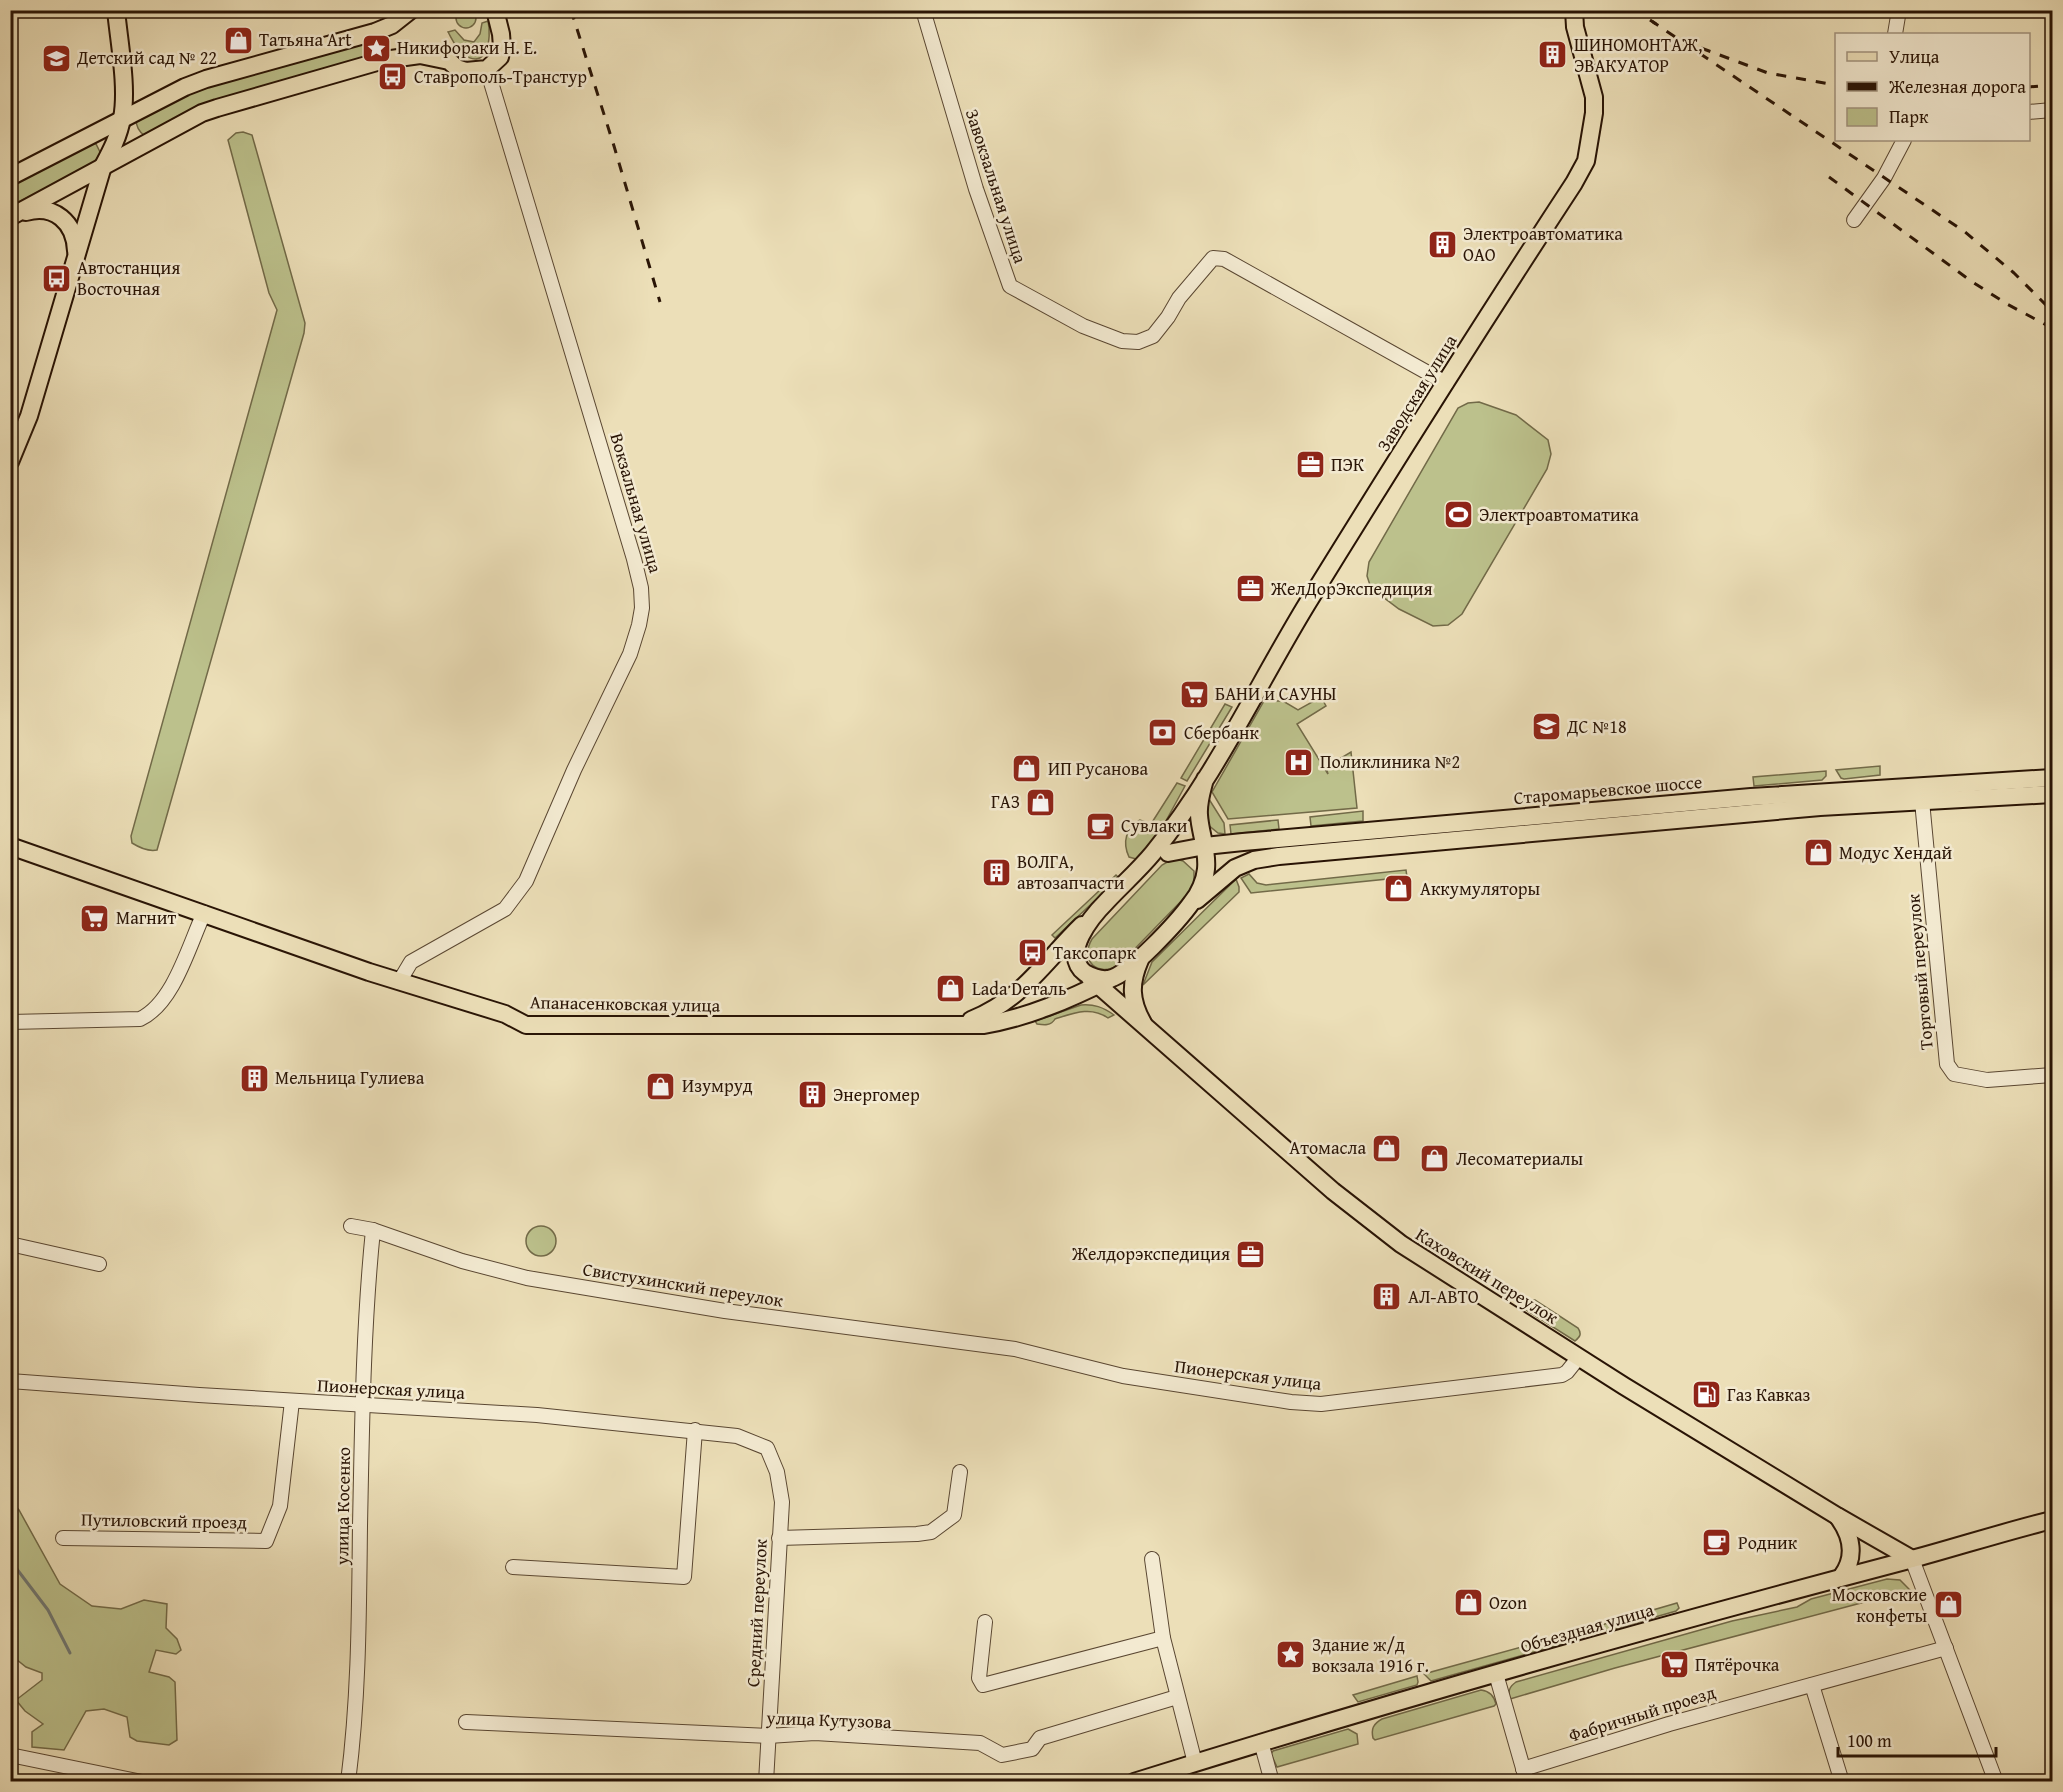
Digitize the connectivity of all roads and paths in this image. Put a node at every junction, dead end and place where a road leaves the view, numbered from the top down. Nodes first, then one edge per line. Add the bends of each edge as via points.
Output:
1 (116, 10) edge
2 (411, 10) edge
3 (495, 10) edge
4 (923, 10) edge
5 (1574, 10) edge
6 (1899, 10) edge
7 (1895, 33) edge
8 (487, 69) junction
9 (2052, 110) edge
10 (2030, 112) edge
11 (122, 120) junction
12 (1903, 141) edge
13 (103, 166) junction
14 (10, 177) edge
15 (13, 216) edge
16 (1854, 220) dead end
17 (74, 264) junction
18 (1446, 383) junction
19 (10, 462) edge
20 (2052, 778) edge
21 (1205, 779) junction
22 (2052, 794) edge
23 (1922, 801) junction
24 (1199, 816) junction
25 (1230, 844) junction
26 (10, 846) edge
27 (1205, 846) junction
28 (1168, 853) junction
29 (1134, 873) junction
30 (1201, 886) junction
31 (1187, 909) junction
32 (204, 913) junction
33 (1091, 916) junction
34 (1142, 956) junction
35 (399, 982) junction
36 (1103, 983) junction
37 (1064, 1001) junction
38 (1123, 1009) junction
39 (10, 1022) edge
40 (955, 1024) junction
41 (1146, 1029) junction
42 (2052, 1075) edge
43 (351, 1226) dead end
44 (373, 1230) junction
45 (10, 1244) edge
46 (99, 1264) dead end
47 (1015, 1350) joint
48 (1579, 1357) junction
49 (10, 1381) edge
50 (292, 1401) junction
51 (362, 1405) junction
52 (695, 1430) junction
53 (767, 1448) joint
54 (960, 1472) dead end
55 (1837, 1516) junction
56 (2052, 1520) edge
57 (63, 1538) dead end
58 (779, 1538) junction
59 (1152, 1559) dead end
60 (1912, 1559) junction
61 (513, 1567) dead end
62 (1842, 1576) junction
63 (985, 1622) dead end
64 (1163, 1638) junction
65 (1946, 1647) junction
66 (1496, 1674) junction
67 (1812, 1684) junction
68 (1177, 1697) junction
69 (466, 1722) dead end
70 (768, 1736) junction
71 (1261, 1742) junction
72 (10, 1755) edge
73 (1195, 1763) junction
74 (1525, 1775) edge
75 (142, 1782) edge
76 (348, 1782) edge
77 (766, 1782) edge
78 (1134, 1782) edge
79 (1272, 1782) edge
80 (1842, 1782) edge
81 (1996, 1782) edge

1 - 11 main road via 124,97
2 - 11 main road via 375,32 206,79
3 - 8 main road via 502,47 500,57
4 - 18 street, Завокзальная улица via 976,189 1010,286 1083,326 1122,341 1138,342 1153,336 1213,258 1224,259
5 - 18 main road, Заводская улица via 1594,97 1586,161
6 - 7 street
8 - 13 main road via 466,71 449,61 420,55 384,60 202,113
8 - 35 street, Вокзальная улица via 634,559 642,608 630,654 526,881 505,909 411,962
9 - 10 street
11 - 13 main road
11 - 14 main road
12 - 16 street via 1884,178
13 - 15 main road
13 - 17 main road
15 - 17 main road via 42,209 62,216 75,239
17 - 19 main road via 29,416
18 - 21 main road, Заводская улица via 1306,605
20 - 25 main road, Старомарьевское шоссе via 1751,797
21 - 24 main road
21 - 29 main road via 1153,853
22 - 23 main road, Старомарьевское шоссе
23 - 31 main road, Старомарьевское шоссе via 1279,856 1235,868
23 - 42 street, Торговый переулок via 1947,1064 1954,1074 1979,1080
24 - 25 main road via 1210,836
24 - 27 main road
25 - 27 main road, Старомарьевское шоссе
26 - 32 main road, Апанасенковская улица
27 - 28 main road, Старомарьевское шоссе
27 - 30 main road via 1206,869
28 - 29 main road, Старомарьевское шоссе
28 - 30 main road via 1188,856 1194,862
29 - 33 main road
30 - 31 main road
31 - 34 main road
32 - 35 main road, Апанасенковская улица
32 - 39 street via 170,988 149,1015 140,1019
33 - 36 main road, Каховский переулок via 1079,938 1077,961 1081,969
33 - 40 main road via 1012,998 988,1013
34 - 36 main road via 1132,967
34 - 41 main road via 1131,991
35 - 40 main road, Апанасенковская улица via 505,1014 526,1025
36 - 37 main road
36 - 38 main road, Каховский переулок
37 - 38 main road via 1089,999
37 - 40 main road via 1000,1022
38 - 41 main road, Каховский переулок
41 - 48 main road, Каховский переулок via 1333,1191 1401,1244
43 - 44 street, Свистухинский переулок
44 - 47 street, Свистухинский переулок via 462,1261 527,1278 725,1311
44 - 51 street, улица Косенко via 365,1309
45 - 46 street
47 - 48 street, Пионерская улица via 1123,1376 1322,1404 1562,1375
48 - 55 main road, Каховский переулок
49 - 50 street, Пионерская улица
50 - 51 street, Пионерская улица
50 - 57 street, Путиловский проезд via 280,1506 266,1541
51 - 52 street, Пионерская улица via 537,1415
51 - 76 street, улица Косенко via 357,1678
52 - 53 street, Пионерская улица via 737,1436
52 - 61 street via 684,1577
53 - 58 street, Средний переулок via 777,1472 782,1502
54 - 58 street via 954,1515 931,1532
55 - 60 main road, Каховский переулок
55 - 62 main road via 1848,1531 1851,1551
56 - 60 main road, Объездная улица
58 - 70 street, Средний переулок
59 - 64 street
60 - 62 main road, Объездная улица
60 - 65 street
62 - 66 main road, Объездная улица
63 - 64 street via 979,1678 982,1685
64 - 68 street
65 - 67 street, Фабричный проезд
65 - 81 street
66 - 71 main road, Объездная улица
66 - 74 street
67 - 74 street, Фабричный проезд via 1669,1724
67 - 80 street
68 - 70 street, улица Кутузова via 1040,1738 1032,1749 1002,1755 980,1743 815,1733
68 - 73 street
69 - 70 street, улица Кутузова
70 - 77 street, Средний переулок
71 - 73 main road, Объездная улица
71 - 79 street
72 - 75 street
73 - 78 main road, Объездная улица

